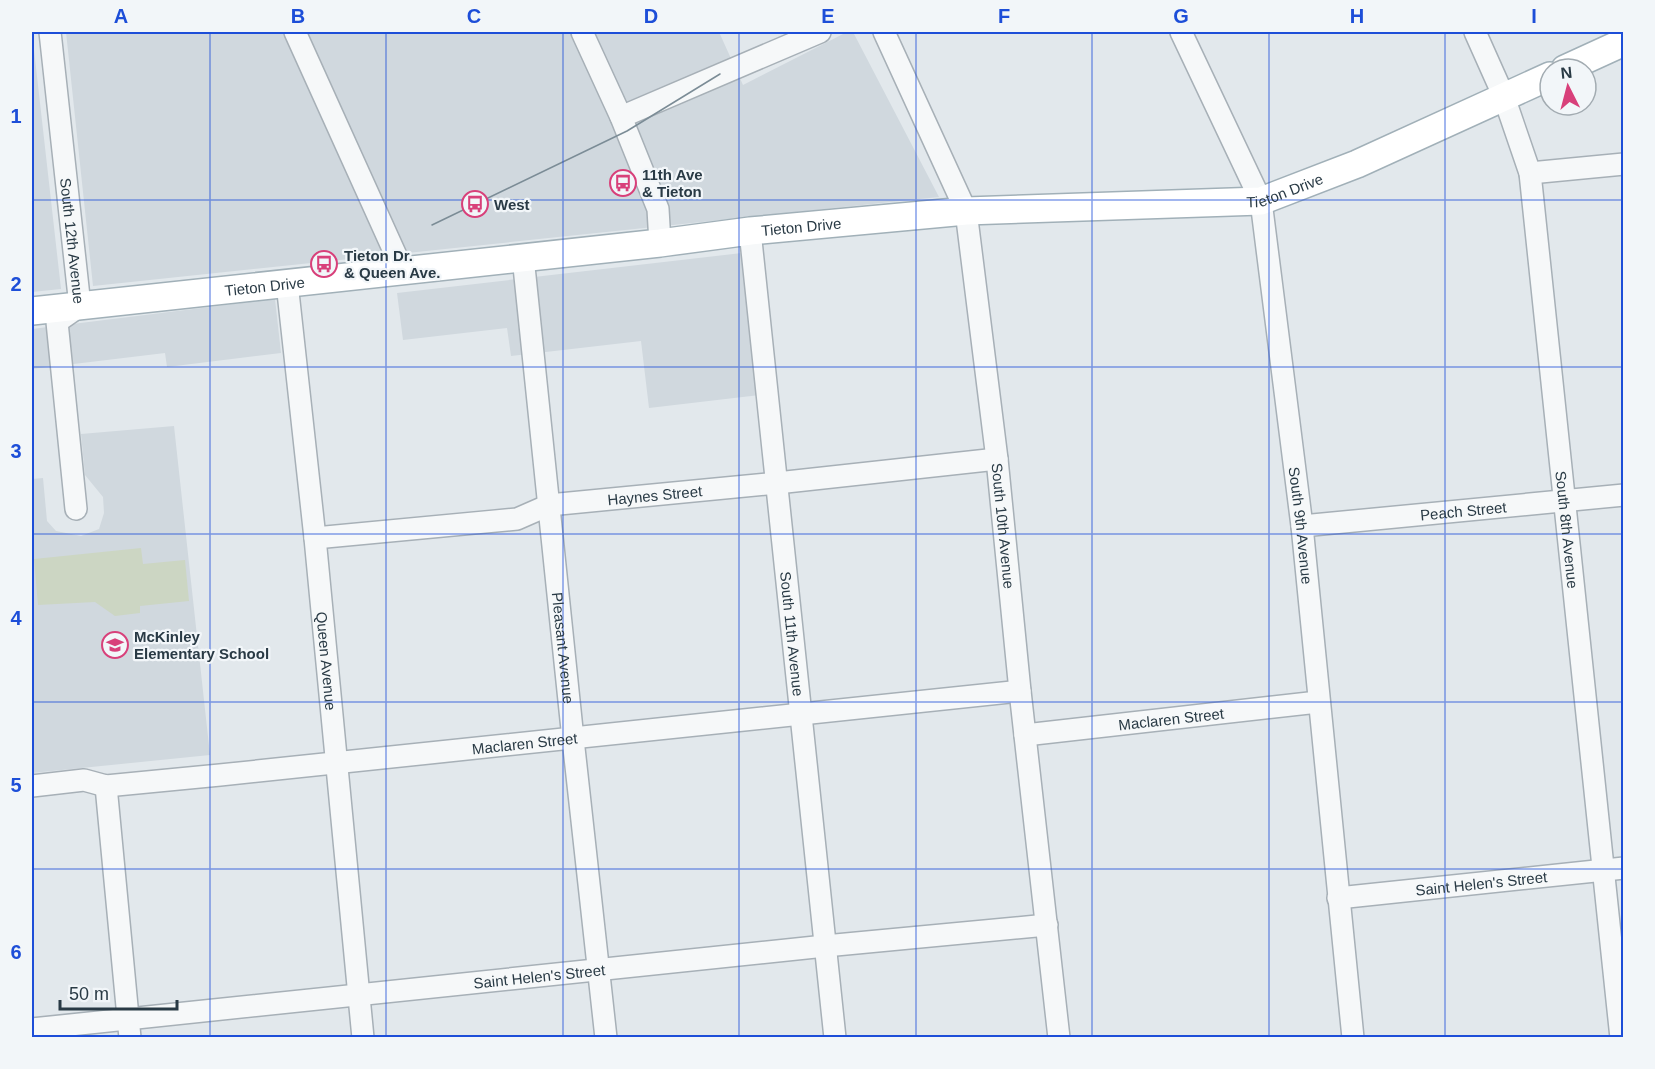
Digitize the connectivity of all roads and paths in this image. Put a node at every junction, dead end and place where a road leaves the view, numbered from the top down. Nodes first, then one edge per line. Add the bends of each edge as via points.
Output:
1 (50, 32) edge
2 (295, 32) edge
3 (582, 32) edge
4 (820, 32) edge
5 (884, 32) edge
6 (1181, 32) edge
7 (1475, 32) edge
8 (1623, 42) edge
9 (1591, 57) edge
10 (1538, 81) edge
11 (1504, 97) junction
12 (621, 117) junction
13 (1623, 164) edge
14 (1530, 173) junction
15 (1261, 201) junction
16 (966, 211) junction
17 (750, 231) junction
18 (660, 243) junction
19 (523, 257) junction
20 (403, 271) junction
21 (287, 283) junction
22 (80, 306) junction
23 (32, 311) edge
24 (997, 459) junction
25 (777, 483) junction
26 (1623, 495) edge
27 (1563, 502) junction
28 (549, 505) junction
29 (76, 509) dead end
30 (1302, 526) junction
31 (315, 538) junction
32 (1020, 691) junction
33 (1318, 702) junction
34 (800, 714) junction
35 (1025, 735) junction
36 (573, 740) junction
37 (337, 764) junction
38 (32, 786) edge
39 (106, 786) junction
40 (1613, 869) edge
41 (1338, 898) junction
42 (1047, 925) junction
43 (825, 946) junction
44 (598, 970) junction
45 (359, 995) junction
46 (32, 1029) edge
47 (129, 1029) edge
48 (363, 1038) edge
49 (606, 1038) edge
50 (835, 1038) edge
51 (1059, 1038) edge
52 (1353, 1038) edge
53 (1621, 1038) edge

1 - 22 street, South 12th Avenue
2 - 20 street
3 - 12 street
4 - 12 street
5 - 16 street, South 10th Avenue
6 - 15 street, South 9th Avenue
7 - 11 street, South 8th Avenue
8 - 9 main road
10 - 11 main road, Tieton Drive
11 - 14 street, South 8th Avenue
11 - 15 main road, Tieton Drive via 1357,164
12 - 18 street via 658,209
13 - 14 street
14 - 27 street, South 8th Avenue
15 - 16 main road, Tieton Drive
15 - 30 street, South 9th Avenue
16 - 17 main road, Tieton Drive
16 - 24 street, South 10th Avenue
17 - 18 main road, Tieton Drive
17 - 25 street, South 11th Avenue
18 - 19 main road, Tieton Drive
19 - 20 main road, Tieton Drive
19 - 28 street, Pleasant Avenue
20 - 21 main road, Tieton Drive
21 - 22 main road, Tieton Drive
21 - 31 street, Queen Avenue
22 - 23 main road, Tieton Drive
22 - 29 street, South 12th Avenue via 57,322
24 - 25 street, Haynes Street
24 - 32 street, South 10th Avenue
25 - 28 street, Haynes Street
25 - 34 street, South 11th Avenue
26 - 27 street, Peach Street
27 - 30 street, Peach Street
27 - 40 street, South 8th Avenue
28 - 31 street, Haynes Street via 517,519
28 - 36 street, Pleasant Avenue
30 - 33 street, South 9th Avenue
31 - 37 street, Queen Avenue
32 - 34 street, Maclaren Street
32 - 35 street, South 10th Avenue
33 - 35 street, Maclaren Street
33 - 41 street, South 9th Avenue
34 - 36 street, Maclaren Street
34 - 43 street, South 11th Avenue
35 - 42 street, South 10th Avenue
36 - 37 street, Maclaren Street
36 - 44 street, Pleasant Avenue
37 - 39 street, Maclaren Street
37 - 45 street, Queen Avenue
38 - 39 street, Maclaren Street via 84,780
39 - 47 street
40 - 41 street, Saint Helen's Street
40 - 53 street, South 8th Avenue
41 - 52 street, South 9th Avenue
42 - 43 street, Saint Helen's Street
42 - 51 street, South 10th Avenue
43 - 44 street, Saint Helen's Street
43 - 50 street, South 11th Avenue
44 - 45 street, Saint Helen's Street
44 - 49 street, Pleasant Avenue
45 - 47 street, Saint Helen's Street
45 - 48 street, Queen Avenue
46 - 47 street, Saint Helen's Street

